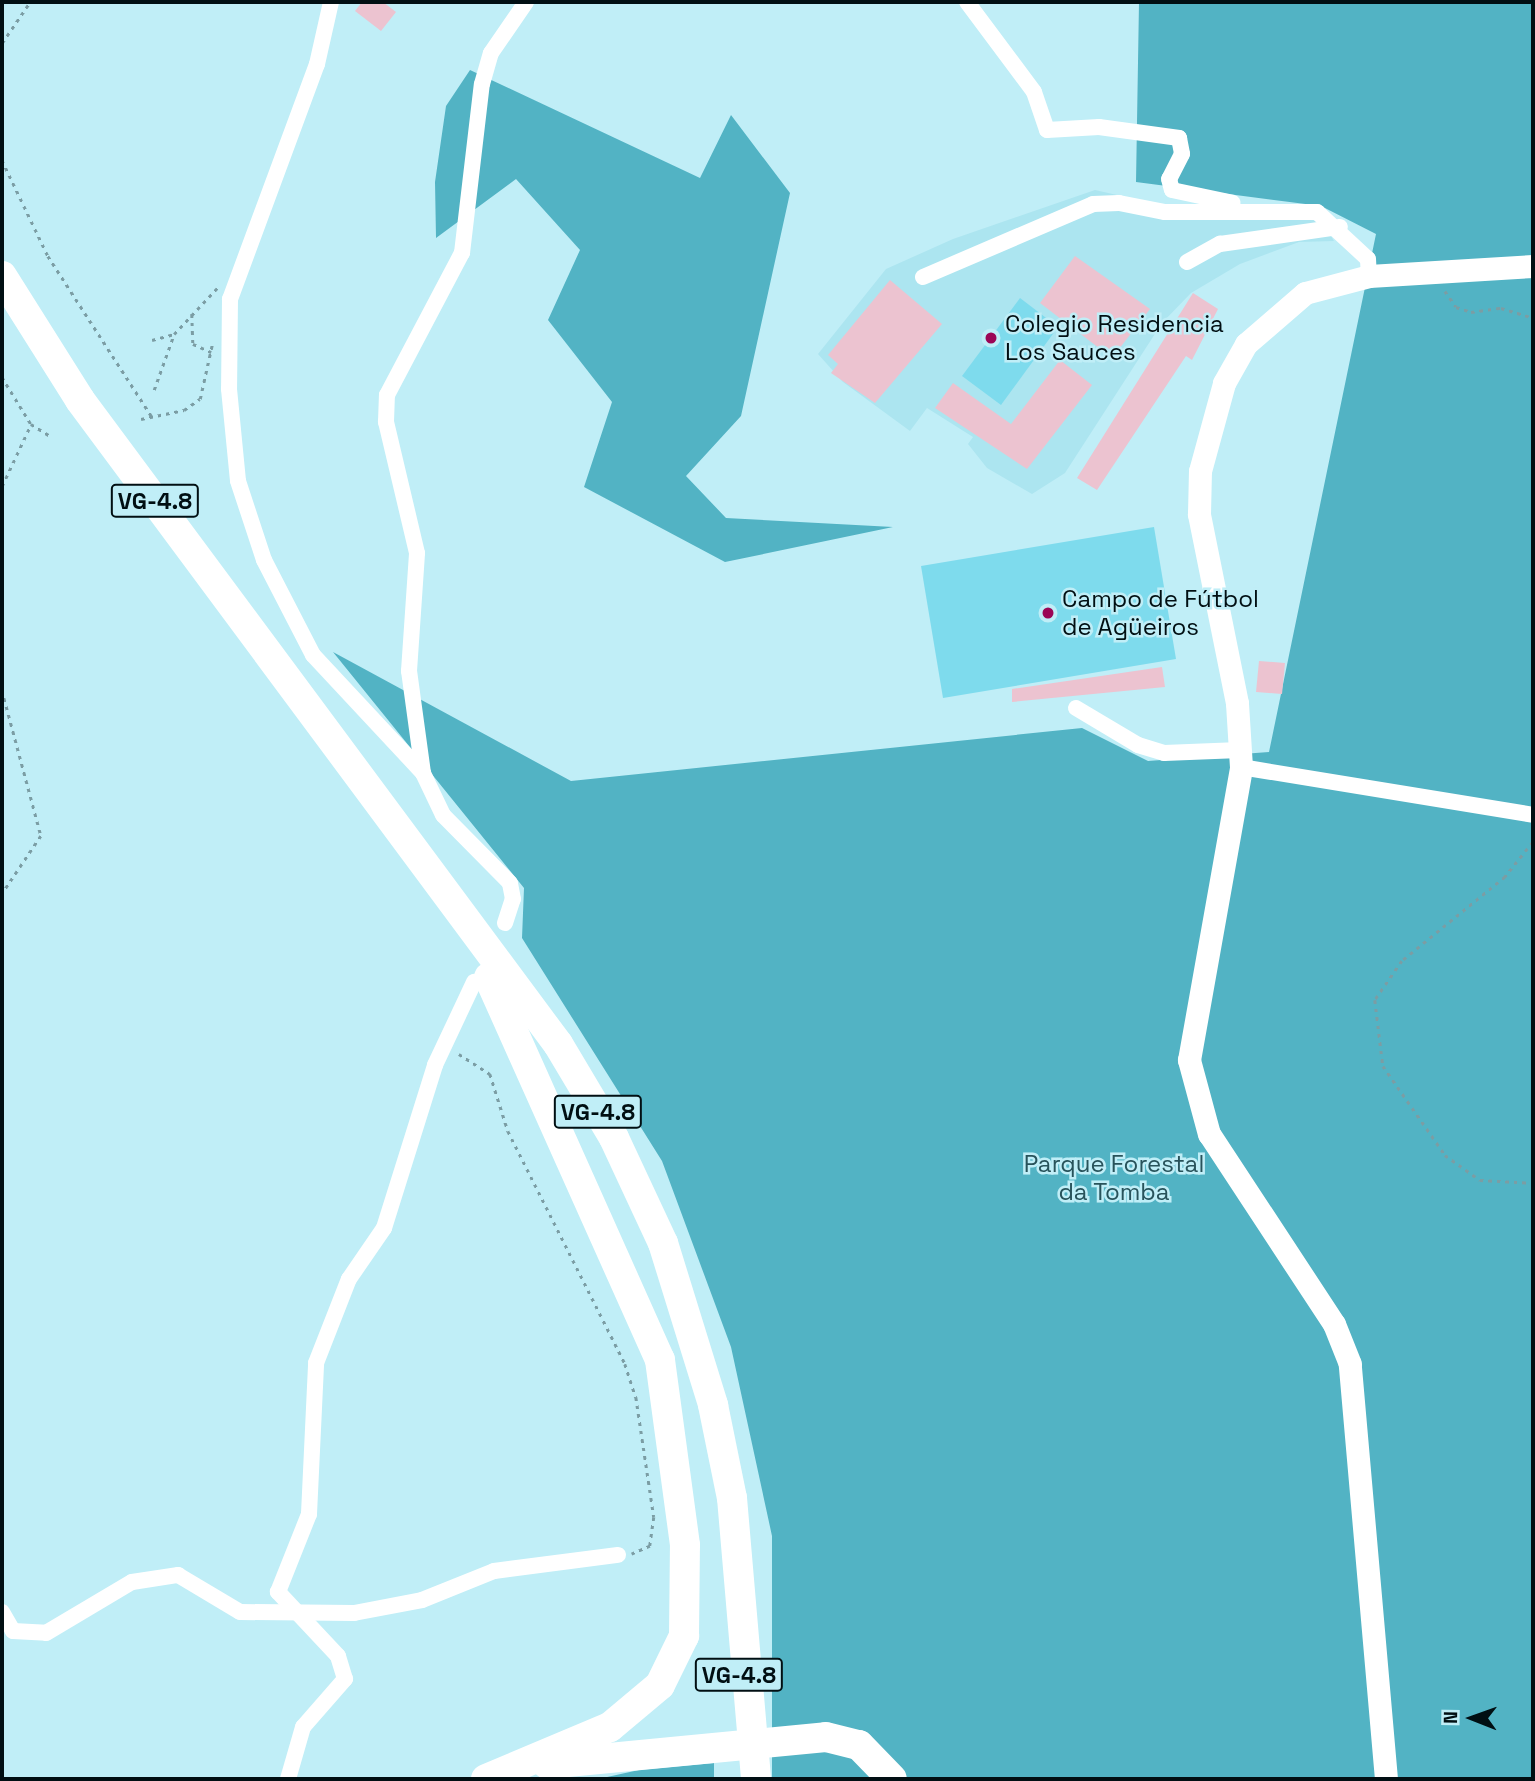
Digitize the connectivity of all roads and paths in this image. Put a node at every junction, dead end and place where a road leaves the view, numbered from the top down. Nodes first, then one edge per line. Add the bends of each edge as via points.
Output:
1 (30, 2) edge
2 (331, 2) edge
3 (526, 2) edge
4 (967, 2) edge
5 (2, 43) edge
6 (2, 74) edge
7 (2, 107) edge
8 (2, 160) edge
9 (1272, 208) junction
10 (1340, 227) junction
11 (1187, 262) dead end
12 (1533, 266) edge
13 (1446, 272) junction
14 (1369, 275) junction
15 (2, 276) edge
16 (239, 277) junction
17 (923, 277) dead end
18 (192, 312) junction
19 (1533, 318) edge
20 (174, 334) junction
21 (214, 335) dead end
22 (152, 340) dead end
23 (211, 352) junction
24 (2, 377) edge
25 (154, 390) dead end
26 (152, 417) junction
27 (141, 419) dead end
28 (31, 424) junction
29 (50, 436) dead end
30 (2, 486) edge
31 (2, 690) edge
32 (1076, 708) dead end
33 (316, 719) junction
34 (1241, 758) junction
35 (423, 773) junction
36 (1533, 815) edge
37 (1533, 842) edge
38 (2, 894) edge
39 (505, 923) dead end
40 (474, 982) dead end
41 (442, 1049) junction
42 (1533, 1183) edge
43 (618, 1555) joint
44 (740, 1572) junction
45 (2, 1612) edge
46 (293, 1613) junction
47 (519, 1767) junction
48 (288, 1779) edge
49 (486, 1779) edge
50 (594, 1779) edge
51 (738, 1779) edge
52 (756, 1779) edge
53 (892, 1779) edge
54 (1386, 1779) edge

1 - 5 path
2 - 16 street via 317,64
3 - 35 street via 492,53 482,84 462,253 387,395 386,422 418,553 409,671
4 - 9 street via 1034,92 1047,130 1057,135 1099,127 1179,138 1182,154 1169,179 1172,190
6 - 7 path
8 - 26 path via 48,256
9 - 10 street via 1317,212
9 - 17 street via 1197,213 1093,204
10 - 11 street via 1220,244
10 - 14 street via 1368,259
12 - 13 street
13 - 14 street
13 - 19 path via 1444,296 1456,307 1501,308
14 - 34 street via 1331,283 1275,313 1246,344 1209,426 1199,514 1237,703
15 - 33 highway, VG-4.8 via 80,400
16 - 18 path via 208,293
16 - 35 street via 230,299 229,389 238,481 264,560 313,655
18 - 20 path
18 - 23 path via 194,344
20 - 22 path
20 - 25 path
21 - 23 path
23 - 26 path via 200,399
24 - 28 path
26 - 27 path
28 - 29 path
28 - 30 path
31 - 38 path via 41,836
32 - 34 street via 1138,745 1164,753
33 - 44 highway, VG-4.8 via 558,1044 614,1138 663,1243 693,1329 732,1498
33 - 47 highway via 351,786 498,993 660,1360 685,1545 684,1636 660,1685 610,1727
34 - 36 street
34 - 54 street via 1189,1060 1209,1134 1334,1324 1350,1364
35 - 39 street via 443,815 510,883
37 - 42 path via 1505,877 1402,961 1375,1000 1383,1066 1445,1155 1480,1180
40 - 41 street
41 - 43 path via 491,1074 508,1131 628,1376 644,1443 654,1535 643,1551
41 - 46 street via 384,1228 349,1279 316,1363 309,1514 278,1581
43 - 46 street via 494,1571 377,1610
44 - 51 highway, VG-4.8
44 - 52 highway
45 - 46 street via 13,1631 47,1633 132,1582 178,1574 240,1612
46 - 48 street via 338,1656 345,1679 303,1727
47 - 49 highway
47 - 50 highway
47 - 53 highway via 827,1737 859,1745

